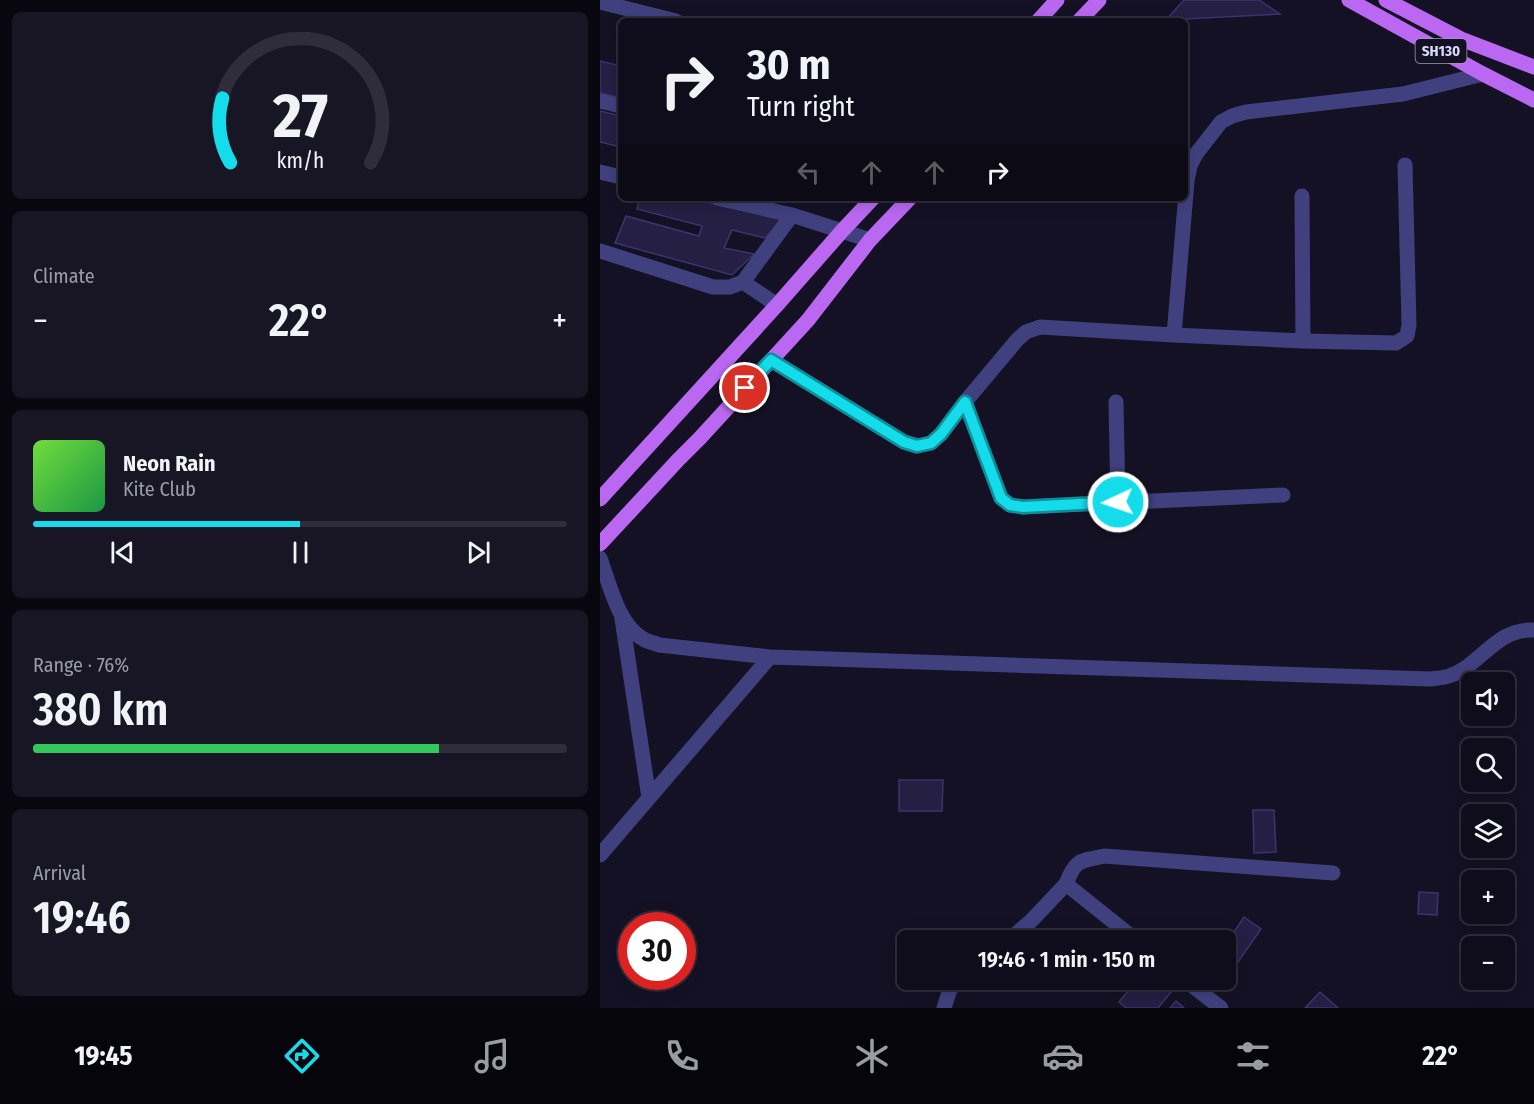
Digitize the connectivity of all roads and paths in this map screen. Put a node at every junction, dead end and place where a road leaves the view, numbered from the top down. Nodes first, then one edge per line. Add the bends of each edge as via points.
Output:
1 (1057, 0) edge
2 (1099, 0) edge
3 (1349, 0) edge
4 (1386, 0) edge
5 (600, 2) edge
6 (664, 18) edge
7 (1041, 18) edge
8 (1082, 18) edge
9 (1534, 67) edge
10 (1483, 74) junction
11 (1534, 100) edge
12 (600, 101) edge
13 (618, 105) edge
14 (1405, 165) dead end
15 (600, 172) edge
16 (618, 176) edge
17 (1188, 176) edge
18 (1302, 196) dead end
19 (731, 201) edge
20 (870, 201) edge
21 (907, 201) edge
22 (1185, 201) edge
23 (792, 214) junction
24 (842, 231) junction
25 (870, 240) junction
26 (600, 251) edge
27 (743, 282) junction
28 (777, 305) junction
29 (1174, 335) junction
30 (1303, 341) junction
31 (771, 360) junction
32 (965, 402) junction
33 (1116, 402) dead end
34 (1283, 495) dead end
35 (600, 499) edge
36 (1118, 502) junction
37 (600, 544) edge
38 (600, 558) edge
39 (621, 616) junction
40 (1534, 630) edge
41 (770, 657) junction
42 (649, 798) junction
43 (600, 855) edge
44 (1334, 873) dead end
45 (1066, 884) junction
46 (1020, 930) edge
47 (1124, 930) edge
48 (950, 990) edge
49 (1198, 990) edge
50 (944, 1008) edge
51 (1221, 1008) edge

1 - 7 main road
2 - 8 main road
3 - 10 main road, SH130
4 - 9 main road via 1461,39
5 - 6 street
10 - 11 main road, SH130
10 - 17 street via 1403,94 1232,116 1221,122 1196,154
12 - 13 street
14 - 30 street via 1407,336 1396,343
15 - 16 street
18 - 30 street
19 - 23 street
20 - 24 main road
21 - 25 main road
22 - 29 street
23 - 24 street
23 - 27 street
24 - 25 street
24 - 28 main road
25 - 31 main road via 808,320
26 - 27 street via 713,287
27 - 28 street
28 - 35 main road
29 - 30 street
29 - 32 street via 1040,327 1017,340
31 - 32 street via 904,442 917,446 931,443 941,434
31 - 37 main road
32 - 36 street via 1001,498 1010,505
33 - 36 street
34 - 36 street
38 - 39 street
39 - 41 street via 645,640 659,645
39 - 42 street
40 - 41 street via 1507,635 1465,667 1449,676 1430,679
41 - 42 street
42 - 43 street
44 - 45 street via 1104,856 1083,860 1072,868
45 - 46 street
45 - 47 street
48 - 50 street
49 - 51 street

